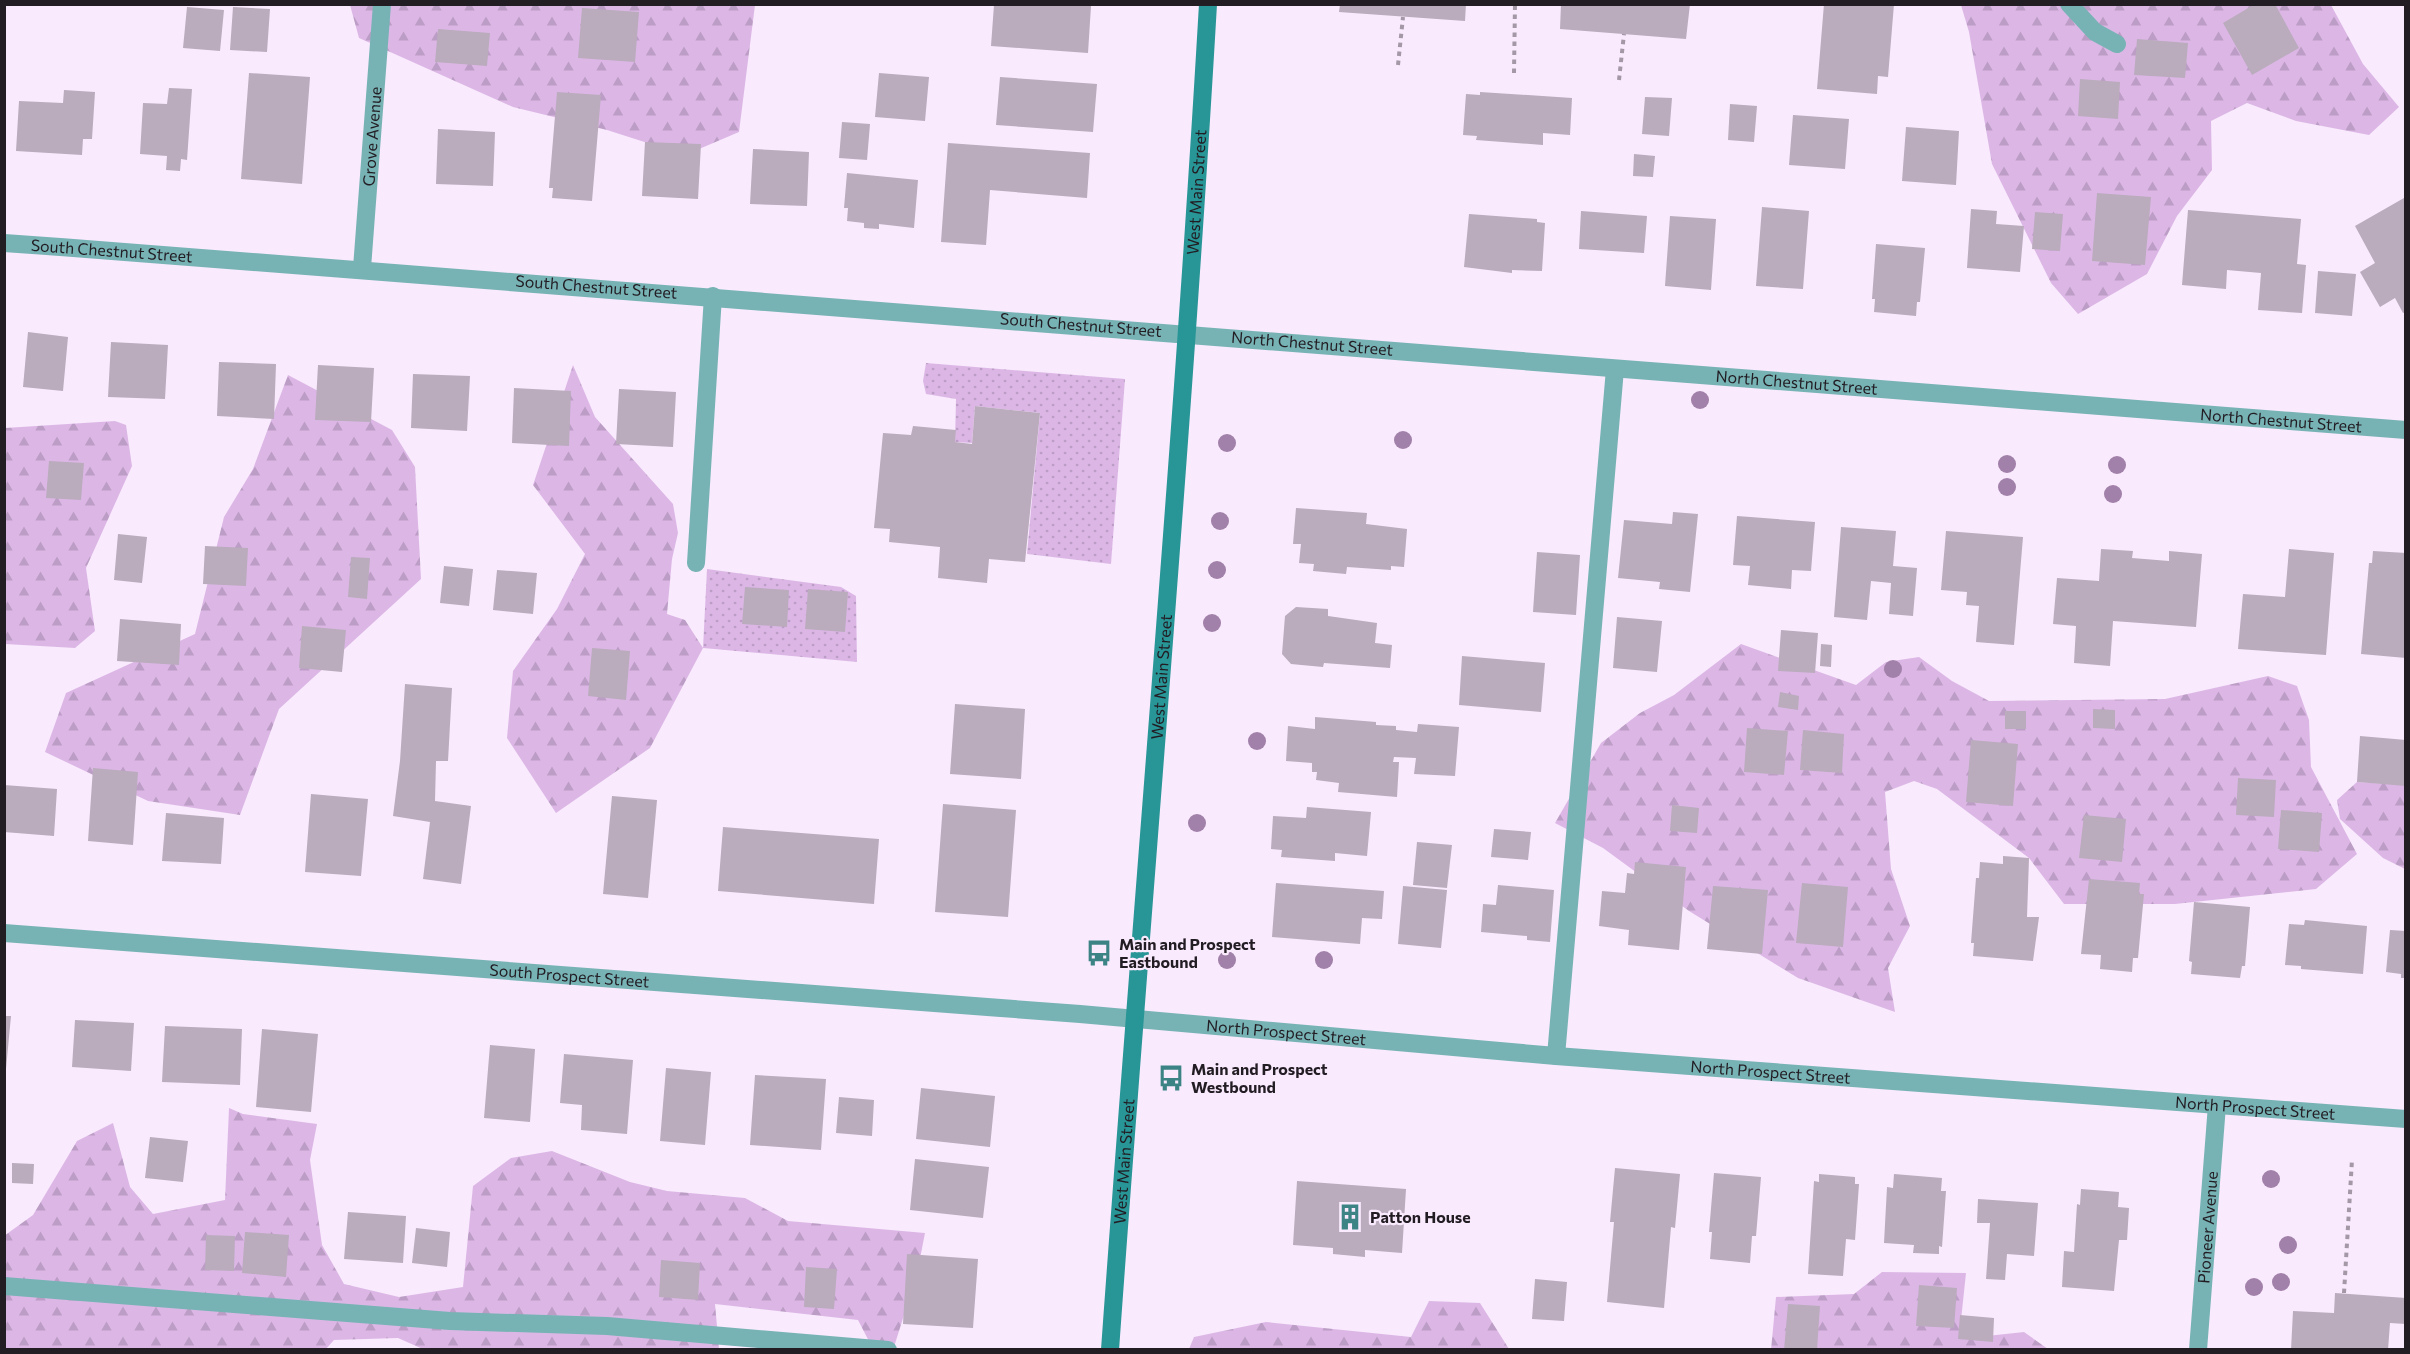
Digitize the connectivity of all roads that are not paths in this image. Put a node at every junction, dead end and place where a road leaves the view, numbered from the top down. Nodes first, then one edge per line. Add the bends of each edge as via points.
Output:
1 (382, 4) edge
2 (1208, 4) edge
3 (2069, 4) edge
4 (2117, 44) dead end
5 (4, 243) edge
6 (362, 268) junction
7 (713, 296) junction
8 (1188, 332) junction
9 (1616, 369) junction
10 (2406, 430) edge
11 (696, 563) dead end
12 (4, 933) edge
13 (1134, 1019) junction
14 (1556, 1056) junction
15 (2217, 1104) junction
16 (2406, 1119) edge
17 (4, 1286) edge
18 (888, 1350) edge
19 (1110, 1350) edge
20 (2198, 1350) edge

1 - 6 street, Grove Avenue
2 - 8 main road, West Main Street
3 - 4 street via 2095,32
5 - 6 street, South Chestnut Street
6 - 7 street, South Chestnut Street
7 - 8 street, South Chestnut Street
7 - 11 street
8 - 9 street, North Chestnut Street
8 - 13 main road, West Main Street
9 - 10 street, North Chestnut Street
9 - 14 street
12 - 13 street, South Prospect Street
13 - 14 street, North Prospect Street
13 - 19 main road, West Main Street
14 - 15 street, North Prospect Street
15 - 16 street, North Prospect Street
15 - 20 street, Pioneer Avenue
17 - 18 street via 450,1321 606,1326

